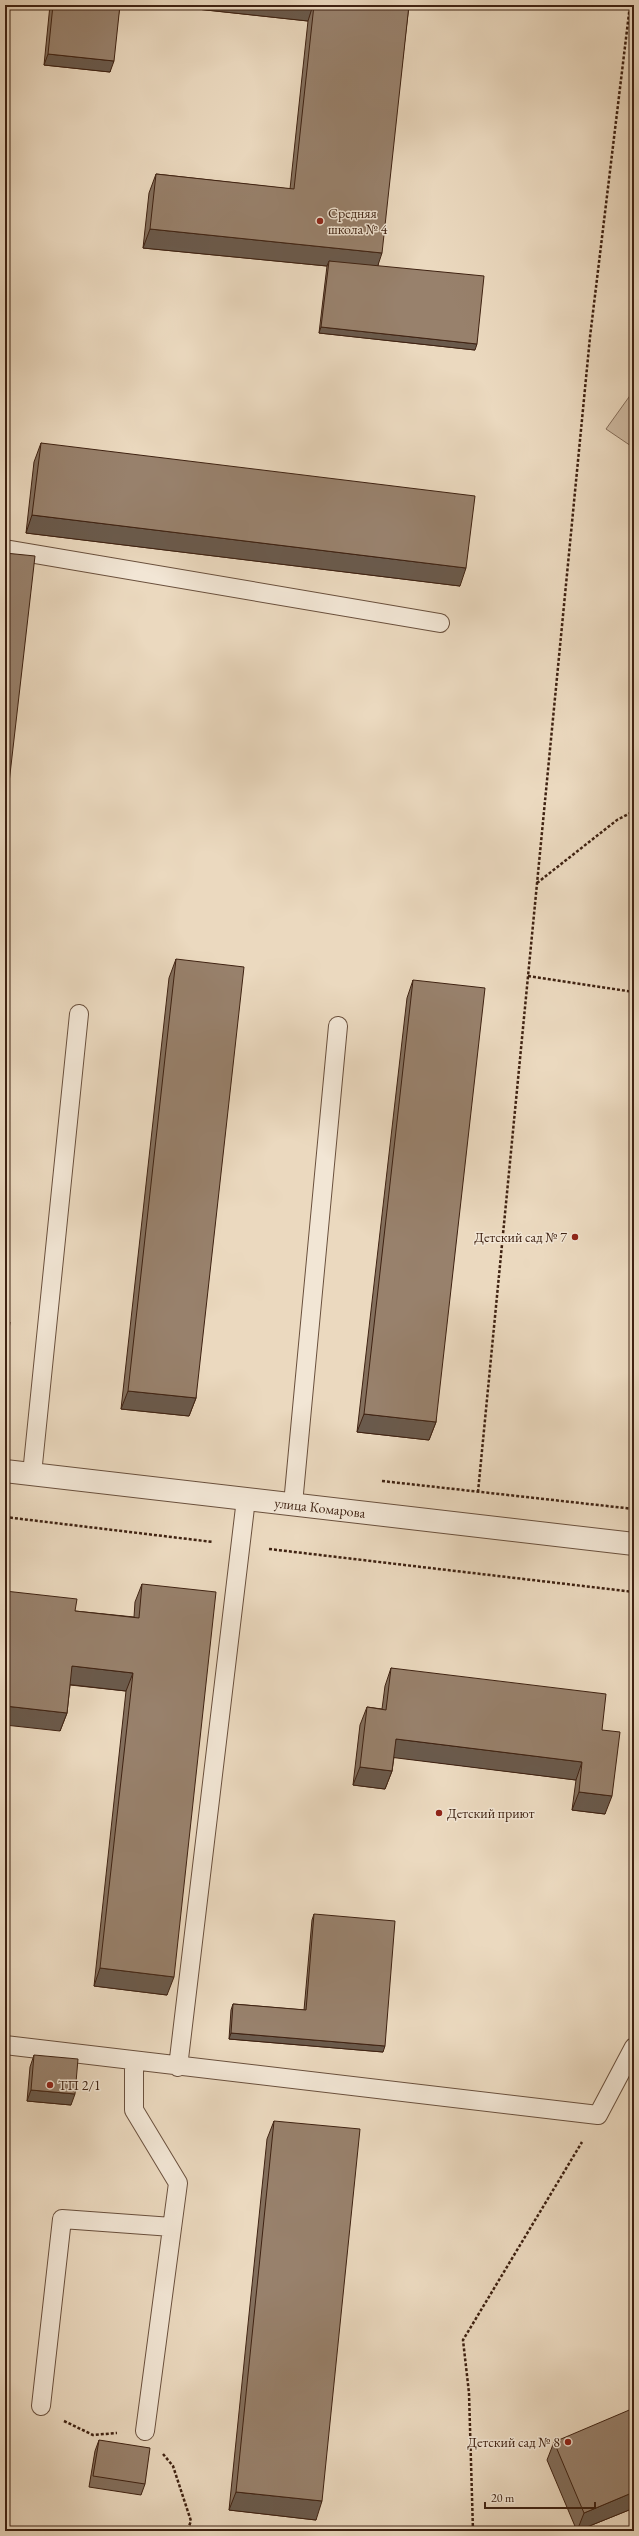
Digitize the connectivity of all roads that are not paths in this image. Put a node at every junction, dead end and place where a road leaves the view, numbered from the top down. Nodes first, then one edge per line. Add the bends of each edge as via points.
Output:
1 (5, 549) edge
2 (440, 623) dead end
3 (79, 1014) dead end
4 (338, 1026) dead end
5 (5, 1471) edge
6 (32, 1474) junction
7 (246, 1499) junction
8 (293, 1504) junction
9 (634, 1544) edge
10 (5, 2045) edge
11 (634, 2047) edge
12 (134, 2061) junction
13 (178, 2067) junction
14 (172, 2227) junction
15 (42, 2406) road end
16 (145, 2431) road end

1 - 2 lane
3 - 6 lane
4 - 8 lane
5 - 6 street, улица Комарова
6 - 7 street, улица Комарова
7 - 8 street, улица Комарова
7 - 13 lane
8 - 9 street, улица Комарова
10 - 12 lane
11 - 13 lane via 598,2115
12 - 13 lane
12 - 14 lane via 134,2110 178,2183
14 - 15 lane via 62,2219
14 - 16 lane

